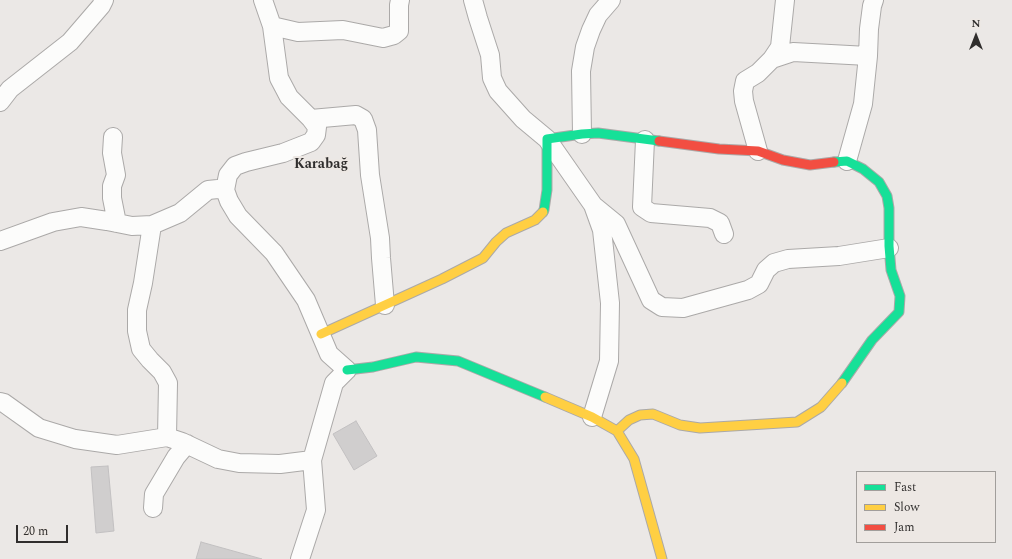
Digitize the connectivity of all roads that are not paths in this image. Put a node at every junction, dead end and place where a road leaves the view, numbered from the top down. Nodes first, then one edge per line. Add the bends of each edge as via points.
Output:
1 (104, 0) edge
2 (263, 0) edge
3 (400, 0) edge
4 (474, 0) edge
5 (611, 0) edge
6 (785, 0) edge
7 (874, 0) edge
8 (272, 26) junction
9 (868, 56) junction
10 (772, 59) junction
11 (0, 102) edge
12 (311, 119) junction
13 (582, 134) junction
14 (113, 137) dead end
15 (547, 139) junction
16 (645, 140) junction
17 (758, 152) junction
18 (847, 161) junction
19 (225, 190) junction
20 (593, 205) junction
21 (117, 223) junction
22 (152, 225) junction
23 (724, 234) dead end
24 (0, 241) edge
25 (889, 248) junction
26 (385, 305) junction
27 (320, 334) junction
28 (347, 370) junction
29 (0, 402) edge
30 (592, 418) junction
31 (617, 431) junction
32 (167, 437) junction
33 (187, 444) junction
34 (312, 460) junction
35 (153, 508) dead end
36 (300, 559) edge
37 (662, 559) edge

1 - 11 street via 70,42 10,89
2 - 8 street
3 - 8 street via 399,31 383,38 343,30 298,32
4 - 15 street via 490,55 492,78 498,91 523,119
5 - 13 street via 598,15 585,47 581,71
6 - 10 street via 780,47
7 - 9 street
8 - 12 street via 279,78 290,97
9 - 10 street via 793,52
9 - 18 street via 863,104
10 - 17 street via 758,73 745,81 743,91
12 - 19 street via 317,127 316,135 311,142 283,153 235,166 228,175
12 - 26 street via 356,115 363,119 367,130 370,175 380,238
13 - 15 street
13 - 16 street via 598,133
14 - 21 street via 112,154 116,175 112,186 112,198
15 - 20 street
15 - 26 street via 547,190 544,210 535,220 506,233 483,258
16 - 17 street
16 - 23 street via 642,207 651,213 710,218 720,223
17 - 18 street via 810,166
18 - 25 street via 864,169 879,182 887,196
19 - 22 street via 208,190 180,213
19 - 27 street via 238,216 274,253 306,300
20 - 25 street via 616,224 651,300 662,307 683,308 748,290 759,284 766,270 774,263 788,259 839,256
20 - 30 street via 602,230 610,310 609,361
21 - 22 street via 132,226
21 - 24 street via 81,217 53,222
22 - 32 street via 137,310 137,331 141,349 162,372 168,383
25 - 31 street via 891,270 900,296 899,312 872,340 821,407 797,422 700,428 680,425 653,414 629,420
26 - 27 street
27 - 28 street via 329,354
28 - 30 street via 416,357 458,361
28 - 34 street via 334,383
29 - 32 street via 39,428 75,439 117,445
30 - 31 street
31 - 37 street via 634,459
32 - 33 street
33 - 34 street via 218,459 239,463 280,464
33 - 35 street via 176,457 154,494
34 - 36 street via 316,510

